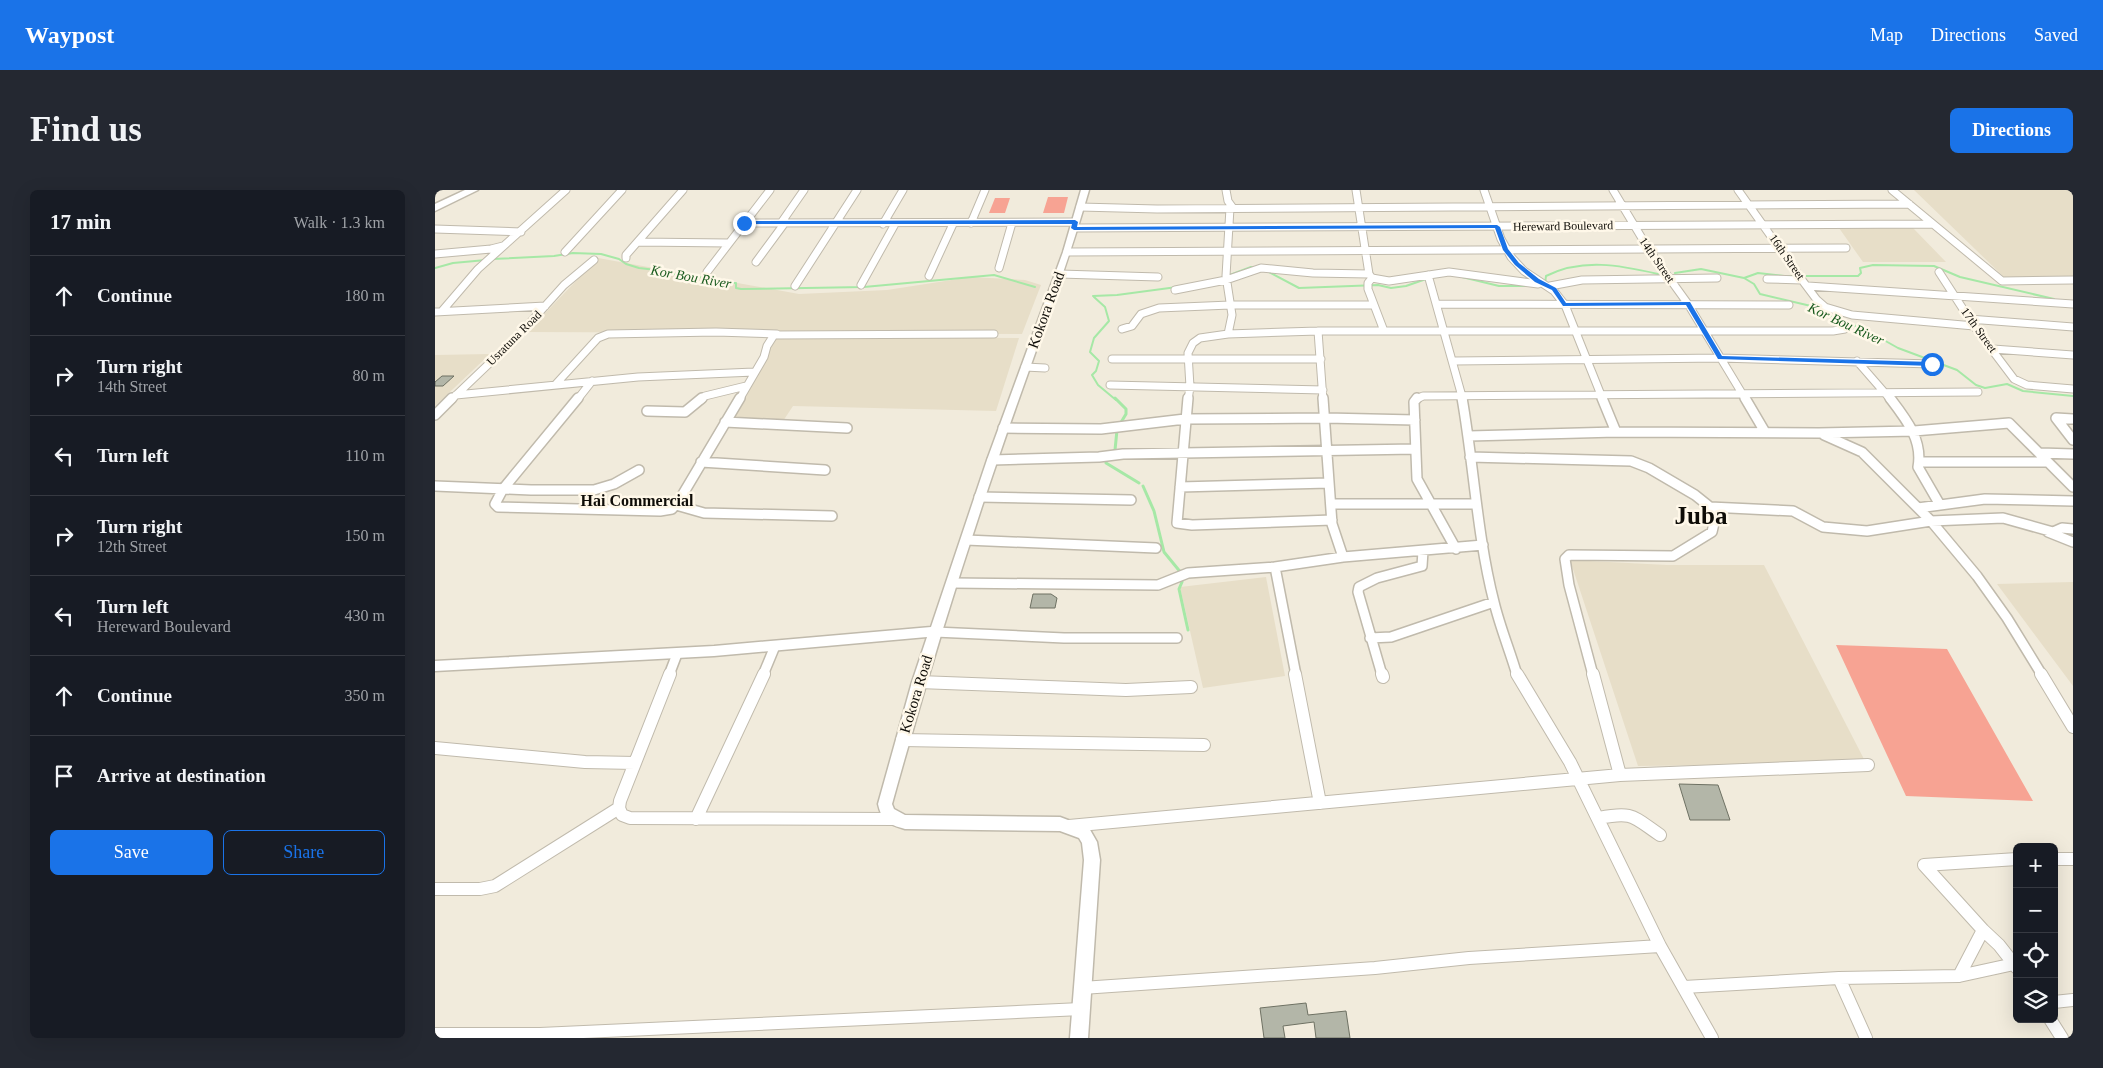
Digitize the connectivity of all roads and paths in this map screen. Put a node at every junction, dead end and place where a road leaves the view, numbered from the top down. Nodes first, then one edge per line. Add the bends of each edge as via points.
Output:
1 (473, 190) edge
2 (567, 190) edge
3 (622, 190) edge
4 (683, 190) edge
5 (770, 190) edge
6 (805, 190) edge
7 (857, 190) edge
8 (903, 190) edge
9 (985, 190) edge
10 (1085, 190) edge
11 (1226, 190) edge
12 (1356, 190) edge
13 (1484, 190) edge
14 (1613, 190) edge
15 (1738, 190) edge
16 (1892, 190) edge
17 (1750, 204) junction
18 (1909, 204) junction
19 (1622, 205) junction
20 (1489, 206) junction
21 (1080, 207) junction
22 (1360, 207) junction
23 (435, 208) edge
24 (1231, 208) junction
25 (744, 223) junction
26 (971, 223) junction
27 (1012, 223) junction
28 (782, 224) junction
29 (835, 224) junction
30 (883, 224) junction
31 (895, 224) junction
32 (953, 224) junction
33 (1633, 224) junction
34 (1764, 224) junction
35 (1932, 224) junction
36 (1074, 225) junction
37 (1361, 227) junction
38 (1497, 227) junction
39 (1229, 228) junction
40 (435, 229) edge
41 (521, 232) junction
42 (638, 242) junction
43 (729, 243) junction
44 (505, 246) junction
45 (1780, 248) junction
46 (1846, 248) dead end
47 (1365, 249) junction
48 (1228, 250) junction
49 (1506, 250) junction
50 (1649, 250) junction
51 (565, 252) dead end
52 (1067, 252) junction
53 (435, 254) edge
54 (626, 258) dead end
55 (594, 260) dead end
56 (756, 262) dead end
57 (999, 268) dead end
58 (707, 272) dead end
59 (1939, 272) dead end
60 (1059, 274) junction
61 (1428, 275) junction
62 (929, 276) dead end
63 (1370, 276) junction
64 (1158, 277) dead end
65 (1717, 278) dead end
66 (1767, 278) dead end
67 (1670, 279) junction
68 (1226, 280) junction
69 (1802, 280) junction
70 (2070, 280) edge
71 (861, 285) dead end
72 (795, 286) dead end
73 (1808, 286) junction
74 (1552, 287) junction
75 (2073, 289) edge
76 (1175, 290) dead end
77 (1954, 295) junction
78 (1230, 304) junction
79 (1438, 304) junction
80 (1565, 304) junction
81 (1688, 304) junction
82 (2073, 304) edge
83 (1374, 305) junction
84 (1789, 305) dead end
85 (545, 306) junction
86 (439, 312) edge
87 (1969, 318) junction
88 (1974, 326) junction
89 (2073, 327) edge
90 (1123, 329) dead end
91 (1845, 329) dead end
92 (1575, 330) junction
93 (1703, 330) junction
94 (1318, 331) junction
95 (1384, 331) junction
96 (1445, 331) junction
97 (779, 334) junction
98 (994, 334) dead end
99 (1228, 334) junction
100 (1993, 349) junction
101 (2073, 355) edge
102 (1720, 358) junction
103 (1111, 359) dead end
104 (1321, 359) junction
105 (1188, 360) junction
106 (1453, 361) junction
107 (1587, 361) junction
108 (1857, 361) junction
109 (1932, 364) dead end
110 (1025, 367) junction
111 (1045, 368) dead end
112 (754, 372) junction
113 (592, 381) junction
114 (555, 385) junction
115 (1110, 385) dead end
116 (746, 386) junction
117 (1189, 387) junction
118 (2073, 389) edge
119 (1323, 390) junction
120 (1883, 392) junction
121 (1978, 392) dead end
122 (1741, 393) junction
123 (1602, 394) junction
124 (456, 395) junction
125 (1462, 396) junction
126 (647, 411) dead end
127 (435, 415) edge
128 (1326, 418) junction
129 (1185, 419) junction
130 (2073, 419) edge
131 (1415, 420) junction
132 (725, 422) junction
133 (847, 428) dead end
134 (1003, 428) junction
135 (1915, 431) junction
136 (1616, 432) junction
137 (1765, 432) junction
138 (1819, 433) junction
139 (1469, 436) junction
140 (2073, 440) edge
141 (1415, 449) junction
142 (1328, 451) junction
143 (1184, 453) junction
144 (2040, 453) junction
145 (2073, 454) edge
146 (1470, 457) junction
147 (992, 460) junction
148 (701, 462) junction
149 (1921, 462) junction
150 (2048, 462) junction
151 (639, 470) dead end
152 (825, 470) dead end
153 (1329, 483) junction
154 (435, 486) edge
155 (1180, 486) junction
156 (2073, 487) edge
157 (503, 489) junction
158 (979, 498) junction
159 (1131, 500) dead end
160 (2073, 501) edge
161 (1331, 504) junction
162 (1476, 504) junction
163 (676, 505) junction
164 (1430, 505) junction
165 (1940, 505) junction
166 (1710, 507) junction
167 (1918, 508) junction
168 (832, 516) dead end
169 (1332, 520) junction
170 (1931, 521) junction
171 (2030, 524) junction
172 (2073, 529) edge
173 (966, 540) junction
174 (2073, 542) edge
175 (1483, 546) junction
176 (1156, 548) dead end
177 (1455, 549) junction
178 (1423, 551) junction
179 (1343, 557) junction
180 (1275, 568) junction
181 (951, 583) junction
182 (1495, 602) junction
183 (935, 632) junction
184 (1177, 638) dead end
185 (1370, 638) junction
186 (775, 646) junction
187 (677, 654) junction
188 (435, 666) edge
189 (1383, 677) dead end
190 (919, 682) junction
191 (1191, 687) dead end
192 (2073, 727) edge
193 (902, 740) junction
194 (1204, 745) dead end
195 (435, 748) edge
196 (635, 763) junction
197 (1867, 764) dead end
198 (1620, 775) junction
199 (1578, 780) junction
200 (1320, 803) junction
201 (619, 808) junction
202 (1599, 818) junction
203 (696, 819) junction
204 (895, 820) junction
205 (1069, 826) junction
206 (1660, 835) dead end
207 (2013, 859) edge
208 (2058, 859) edge
209 (2073, 859) edge
210 (435, 889) edge
211 (1983, 930) junction
212 (1660, 946) junction
213 (2013, 963) edge
214 (2013, 966) edge
215 (1959, 976) junction
216 (1839, 978) junction
217 (1684, 987) junction
218 (1082, 988) junction
219 (2073, 1000) edge
220 (2058, 1002) edge
221 (1081, 1009) junction
222 (2053, 1023) edge
223 (435, 1034) edge
224 (1079, 1038) edge
225 (1712, 1038) edge
226 (1866, 1038) edge
227 (2062, 1038) edge

1 - 23 main road
2 - 41 street
3 - 51 street
4 - 42 street
5 - 25 street
6 - 28 street
7 - 29 street
8 - 30 street
9 - 26 street
10 - 21 street, Kokora Road
11 - 24 street
12 - 22 street
13 - 20 street
14 - 19 street, 14th Street
15 - 17 street, 16th Street
16 - 18 street
17 - 18 street
17 - 19 street
17 - 34 street, 16th Street
18 - 35 street
19 - 20 street
19 - 33 street, 14th Street
20 - 22 street
20 - 38 street
21 - 24 street
21 - 36 street, Kokora Road
22 - 24 street
22 - 37 street
24 - 39 street
25 - 28 street, Hereward Boulevard
25 - 43 street
26 - 27 street, Hereward Boulevard
26 - 32 street, Hereward Boulevard
27 - 36 street, Hereward Boulevard
27 - 57 street
28 - 29 street, Hereward Boulevard
28 - 56 street
29 - 30 street, Hereward Boulevard
29 - 72 street
30 - 31 street, Hereward Boulevard
31 - 32 street, Hereward Boulevard
31 - 71 street
32 - 62 street
33 - 34 street, Hereward Boulevard
33 - 38 street, Hereward Boulevard
33 - 50 street, 14th Street
34 - 35 street, Hereward Boulevard
34 - 45 street, 16th Street
35 - 70 street via 2002,281
36 - 39 street, Hereward Boulevard
36 - 52 street, Kokora Road
37 - 38 street, Hereward Boulevard
37 - 39 street, Hereward Boulevard
37 - 47 street
38 - 49 street
39 - 48 street
40 - 41 street
41 - 44 street
42 - 43 street
42 - 54 street
43 - 58 street
44 - 53 street
44 - 86 street via 478,269
45 - 46 street
45 - 50 street
45 - 69 street, 16th Street
47 - 48 street
47 - 49 street
47 - 63 street
48 - 52 street
48 - 68 street
49 - 50 street
49 - 74 street via 1533,277
50 - 67 street, 14th Street
52 - 60 street, Kokora Road
55 - 85 street, Usratuna Road via 563,285
59 - 77 street, 17th Street
60 - 64 street
60 - 110 street, Kokora Road
61 - 63 street via 1386,281
61 - 74 street via 1458,272
61 - 79 street
63 - 68 street via 1261,268
63 - 83 street via 1367,286
65 - 67 street
66 - 69 street
67 - 74 street via 1582,280
67 - 81 street, 14th Street
68 - 76 street
68 - 78 street
69 - 73 street, 16th Street
70 - 75 street
73 - 77 street
73 - 88 street, 16th Street via 1817,300 1844,314
74 - 80 street
77 - 82 street
77 - 87 street, 17th Street
78 - 83 street
78 - 90 street via 1149,310 1141,314 1132,326
78 - 99 street via 1232,315
79 - 80 street
79 - 96 street
80 - 81 street
80 - 92 street
81 - 84 street
81 - 93 street, 14th Street
83 - 95 street
85 - 86 street
85 - 124 street, Usratuna Road
87 - 88 street, 17th Street
87 - 89 street
88 - 100 street, 17th Street
91 - 93 street
92 - 93 street
92 - 96 street
92 - 107 street
93 - 102 street, 14th Street
94 - 95 street
94 - 99 street
94 - 104 street
95 - 96 street
96 - 106 street
97 - 98 street
97 - 112 street via 772,337
97 - 114 street via 608,334 598,338
99 - 105 street via 1200,338 1193,343
100 - 101 street
100 - 118 street, 17th Street via 2015,379 2023,384
102 - 107 street
102 - 108 street
102 - 122 street, 14th Street
103 - 105 street
104 - 105 street
104 - 119 street
105 - 117 street
106 - 107 street
106 - 125 street
107 - 123 street
108 - 109 street
108 - 120 street
110 - 111 street
110 - 134 street, Kokora Road
112 - 113 street
112 - 116 street
113 - 114 street
113 - 157 street
114 - 124 street
115 - 117 street
116 - 126 street via 705,396 685,412
116 - 132 street
117 - 119 street
117 - 129 street
119 - 128 street
120 - 121 street
120 - 122 street
120 - 135 street
122 - 123 street
122 - 137 street, 14th Street
123 - 125 street
123 - 136 street
124 - 127 street, Usratuna Road
125 - 131 street via 1418,398 1414,402
125 - 139 street
128 - 129 street
128 - 131 street
128 - 142 street
129 - 134 street via 1101,429
129 - 143 street
130 - 140 street via 2056,418
131 - 141 street
132 - 133 street
132 - 148 street
134 - 147 street, Kokora Road
135 - 138 street
135 - 144 street via 2009,423
135 - 149 street
136 - 137 street
136 - 139 street
137 - 138 street
138 - 167 street via 1862,452
139 - 146 street
141 - 142 street
141 - 164 street via 1417,479
142 - 143 street
142 - 153 street
143 - 147 street
143 - 155 street
144 - 145 street
144 - 150 street
146 - 162 street
146 - 166 street via 1631,462 1649,468
147 - 158 street, Kokora Road
148 - 152 street
148 - 163 street
149 - 150 street
149 - 165 street via 1918,467
150 - 156 street
151 - 157 street via 614,484 594,490
153 - 155 street
153 - 161 street
154 - 157 street
155 - 169 street via 1176,520 1181,525
157 - 163 street via 495,504 501,508 660,511
158 - 159 street
158 - 173 street, Kokora Road
160 - 165 street via 1991,499
161 - 164 street
161 - 169 street
162 - 164 street
162 - 175 street
163 - 168 street via 704,513
164 - 177 street
165 - 167 street
166 - 170 street via 1793,511 1823,527 1867,531
166 - 198 street via 1715,519 1712,532 1673,556 1569,555 1565,559 1569,586
167 - 170 street
169 - 179 street
170 - 171 street via 2003,518
170 - 192 street via 2007,618
171 - 172 street via 2053,532 2062,528
171 - 174 street
173 - 176 street
173 - 181 street, Kokora Road
175 - 177 street
175 - 182 street
177 - 178 street
178 - 179 street
178 - 185 street via 1422,566 1377,578 1359,587
179 - 180 street
180 - 181 street via 1183,574 1158,585
180 - 200 street
181 - 183 street, Kokora Road
182 - 185 street via 1391,637
182 - 199 street via 1518,677
183 - 184 street via 1064,638
183 - 186 street
183 - 190 street, Kokora Road
185 - 189 street
186 - 187 street
186 - 203 street via 755,696
187 - 188 street
187 - 196 street
190 - 191 street via 1126,690
190 - 193 street, Kokora Road
193 - 194 street
193 - 204 street, Kokora Road via 886,798 887,813
195 - 196 street
196 - 201 street
197 - 198 street
198 - 199 street
199 - 200 street
199 - 202 street
200 - 205 street
201 - 203 street via 622,815 630,818
201 - 210 street via 495,886
202 - 206 street via 1625,815 1641,820
202 - 212 street
203 - 204 street
204 - 205 street
205 - 218 street via 1084,833 1092,860
207 - 211 street via 1923,865
208 - 209 street
211 - 213 street
211 - 215 street
212 - 217 street
212 - 218 street
214 - 215 street
215 - 216 street
216 - 217 street
216 - 226 street
217 - 225 street
218 - 221 street
219 - 220 street
221 - 223 street via 540,1034
221 - 224 street
222 - 227 street

